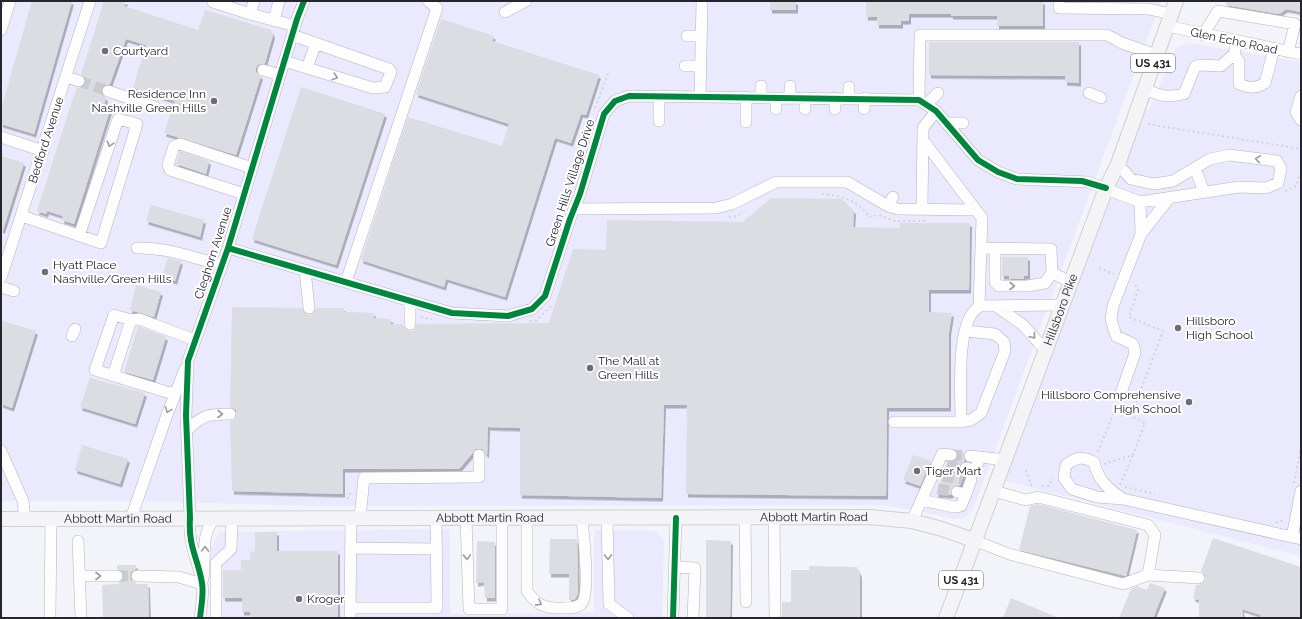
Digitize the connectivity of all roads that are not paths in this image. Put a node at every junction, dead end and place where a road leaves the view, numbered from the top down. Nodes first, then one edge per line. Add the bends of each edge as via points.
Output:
1 (10, 1) edge
2 (90, 1) edge
3 (254, 1) edge
4 (279, 1) edge
5 (304, 1) edge
6 (428, 1) edge
7 (526, 1) edge
8 (702, 1) edge
9 (1059, 1) edge
10 (1176, 1) edge
11 (213, 2) edge
12 (509, 7) edge
13 (250, 14) junction
14 (274, 20) junction
15 (1169, 20) junction
16 (1, 30) edge
17 (293, 31) junction
18 (1203, 35) junction
19 (687, 36) dead end
20 (701, 36) junction
21 (1237, 42) junction
22 (316, 43) junction
23 (1274, 49) junction
24 (1288, 52) junction
25 (1234, 54) junction
26 (1301, 54) edge
27 (1156, 55) junction
28 (284, 61) junction
29 (685, 66) dead end
30 (700, 66) junction
31 (307, 68) junction
32 (263, 70) dead end
33 (280, 75) junction
34 (66, 77) junction
35 (79, 81) tunnel mouth
36 (730, 86) dead end
37 (761, 86) dead end
38 (790, 86) dead end
39 (819, 86) dead end
40 (849, 87) dead end
41 (1144, 89) junction
42 (108, 91) tunnel mouth
43 (938, 93) dead end
44 (1088, 93) dead end
45 (659, 96) junction
46 (1301, 96) edge
47 (700, 97) junction
48 (730, 97) junction
49 (746, 98) junction
50 (760, 98) junction
51 (790, 98) junction
52 (819, 98) junction
53 (849, 98) junction
54 (1101, 98) dead end
55 (923, 102) junction
56 (156, 107) dead end
57 (936, 111) junction
58 (1301, 120) edge
59 (659, 121) dead end
60 (746, 122) dead end
61 (946, 123) junction
62 (963, 123) dead end
63 (1, 137) edge
64 (923, 140) junction
65 (43, 151) junction
66 (1118, 164) junction
67 (252, 168) junction
68 (1195, 168) junction
69 (1106, 188) junction
70 (1204, 192) junction
71 (244, 194) junction
72 (1170, 197) junction
73 (1140, 202) junction
74 (575, 209) junction
75 (922, 209) junction
76 (976, 210) junction
77 (22, 216) junction
78 (1141, 234) junction
79 (79, 236) junction
80 (137, 248) dead end
81 (228, 248) junction
82 (982, 248) junction
83 (995, 248) junction
84 (222, 265) junction
85 (305, 270) junction
86 (1052, 273) junction
87 (1, 278) edge
88 (346, 282) junction
89 (1071, 282) junction
90 (1, 287) edge
91 (14, 291) dead end
92 (410, 301) junction
93 (1063, 305) junction
94 (979, 306) junction
95 (996, 306) junction
96 (309, 308) dead end
97 (131, 320) junction
98 (410, 324) dead end
99 (965, 331) junction
100 (195, 340) junction
101 (1046, 351) junction
102 (188, 361) junction
103 (113, 376) junction
104 (1122, 393) road end
105 (175, 394) junction
106 (230, 414) dead end
107 (894, 422) dead end
108 (960, 422) junction
109 (187, 430) junction
110 (1, 452) edge
111 (479, 455) dead end
112 (951, 455) dead end
113 (1006, 460) junction
114 (1297, 488) edge
115 (994, 490) junction
116 (1123, 499) junction
117 (921, 500) junction
118 (745, 517) junction
119 (774, 517) junction
120 (51, 518) junction
121 (131, 518) junction
122 (190, 518) junction
123 (215, 518) junction
124 (232, 518) junction
125 (356, 518) junction
126 (436, 518) junction
127 (466, 518) junction
128 (502, 518) junction
129 (527, 518) junction
130 (582, 518) junction
131 (607, 518) junction
132 (676, 518) junction
133 (1, 519) edge
134 (25, 519) junction
135 (912, 521) junction
136 (1296, 538) edge
137 (78, 541) dead end
138 (976, 541) junction
139 (351, 548) junction
140 (437, 550) junction
141 (675, 567) junction
142 (1148, 575) junction
143 (79, 576) junction
144 (118, 576) tunnel mouth
145 (137, 576) tunnel mouth
146 (1199, 578) dead end
147 (202, 584) junction
148 (746, 602) dead end
149 (350, 613) edge
150 (437, 613) edge
151 (50, 618) edge
152 (81, 618) edge
153 (200, 618) edge
154 (216, 618) edge
155 (628, 618) edge
156 (673, 618) edge
157 (693, 618) edge
158 (776, 618) edge
159 (946, 618) edge

1 - 16 street
2 - 34 street, Bedford Avenue
3 - 13 street
4 - 14 street
5 - 17 street, Cleghorn Avenue
6 - 88 street via 437,8
7 - 12 street
8 - 20 street via 707,16
9 - 15 street, Glen Echo Road via 1059,8 1149,8
10 - 15 main road, Hillsboro Pike / US 431
11 - 13 street
13 - 14 street
14 - 17 street
15 - 18 street, Glen Echo Road
15 - 27 main road, Hillsboro Pike / US 431
17 - 22 street
17 - 28 street, Cleghorn Avenue
18 - 21 street, Glen Echo Road
18 - 24 street via 1218,10 1295,24
19 - 20 street
20 - 30 street
21 - 23 street, Glen Echo Road
21 - 25 street
22 - 31 street
31 -> 22 street via 373,88 385,87 389,78 389,69
23 - 24 street, Glen Echo Road
23 - 25 street via 1265,83 1253,88 1239,84 1239,62
24 - 26 street, Glen Echo Road
25 - 41 street via 1221,66 1195,67 1184,94 1162,96
27 - 41 main road, Hillsboro Pike / US 431
27 - 55 street via 1107,35 920,35
28 - 31 street
28 - 33 street, Cleghorn Avenue
29 - 30 street
30 - 47 street
32 - 33 street
33 - 67 street, Cleghorn Avenue
34 - 35 street
34 - 65 street, Bedford Avenue
36 - 48 street
37 - 50 street
38 - 51 street
39 - 52 street
40 - 53 street
41 - 66 main road, Hillsboro Pike / US 431
42 - 56 street
43 - 55 street
44 - 54 street
45 - 47 street, Green Hills Village Drive
45 - 59 street
45 - 74 street, Green Hills Village Drive via 615,101 604,114
46 - 58 street via 1296,112
47 - 48 street, Green Hills Village Drive
48 - 49 street, Green Hills Village Drive
49 - 50 street, Green Hills Village Drive
49 - 60 street
50 - 51 street, Green Hills Village Drive via 776,103
51 - 52 street, Green Hills Village Drive via 805,103
52 - 53 street, Green Hills Village Drive via 835,103
53 - 55 street, Green Hills Village Drive via 864,104
55 - 57 street
57 - 61 street
57 - 64 street via 924,124
61 - 62 street
61 - 69 street via 978,160 998,172 1017,179 1082,181
63 - 65 street
64 - 75 street
64 - 76 street
65 - 77 street, Bedford Avenue
66 - 68 street via 1131,180 1154,184 1173,181
66 - 69 main road, Hillsboro Pike / US 431
67 - 71 street, Cleghorn Avenue
67 - 71 street via 180,144 174,146 168,165 170,170
68 - 70 street
70 -> 68 street via 1239,187 1266,188 1278,183 1281,169 1277,161 1229,155 1210,159
69 - 73 street
69 - 89 main road, Hillsboro Pike / US 431
70 - 72 street
71 - 81 street, Cleghorn Avenue
72 - 73 street
72 - 78 street
73 - 78 street
74 - 75 street via 716,208 732,204 776,182 847,182 891,202 898,209
74 - 92 street, Green Hills Village Drive via 545,296 532,308 508,316 452,313
75 - 76 street
76 - 82 street via 982,218
77 - 79 street
77 - 87 street, Bedford Avenue
78 - 104 street via 1113,306 1111,319 1116,336 1132,344 1135,353
79 -> 79 street via 100,245 137,124 118,119
80 - 84 street via 168,250
81 - 84 street, Cleghorn Avenue
81 - 85 street, Green Hills Village Drive
82 - 83 street
82 - 94 street
83 - 86 street via 1051,249
83 -> 86 street via 995,282 999,286 1044,283
84 - 100 street, Cleghorn Avenue
85 - 88 street, Green Hills Village Drive
85 - 96 street
86 - 89 street
88 - 92 street, Green Hills Village Drive
89 - 93 main road, Hillsboro Pike / US 431
90 - 91 street
92 - 98 street
93 - 95 street
93 - 101 main road, Hillsboro Pike / US 431
94 - 95 street
94 - 99 street via 971,314
95 -> 101 street via 1023,325
97 - 100 street via 139,319
97 - 103 street
97 - 103 street via 114,315 95,370
99 - 108 street
99 - 108 street via 995,334 1004,342 1005,351 981,413 971,420
100 - 102 street, Cleghorn Avenue
101 - 113 main road, Hillsboro Pike / US 431
102 - 105 street
102 - 109 street, Cleghorn Avenue
103 - 105 street
105 -> 121 street
109 -> 106 street via 210,414
107 - 108 street
109 - 122 street, Cleghorn Avenue
110 - 134 street via 23,501
111 - 125 street via 479,477 365,473
112 - 117 street via 942,454 940,470 933,488
113 - 115 main road, Hillsboro Pike / US 431
113 - 117 street via 975,457 962,493 961,506 954,507
114 - 136 street
115 - 138 main road, Hillsboro Pike / US 431
115 - 142 street via 1026,500 1038,497 1148,525 1155,535
116 - 116 street via 1102,481 1096,473 1094,462 1085,457 1075,458 1066,464 1064,478 1072,489 1097,497
116 - 136 street
117 - 135 street
118 - 119 main road, Abbott Martin Road
118 - 132 main road, Abbott Martin Road
118 - 148 street
119 - 135 main road, Abbott Martin Road via 869,517
119 - 158 street
120 - 121 main road, Abbott Martin Road
120 - 134 main road, Abbott Martin Road
120 - 151 street
121 - 122 main road, Abbott Martin Road
122 - 123 main road, Abbott Martin Road
122 - 147 street, Cleghorn Avenue via 191,545
123 - 124 main road, Abbott Martin Road
147 -> 123 street via 205,533
124 - 125 main road, Abbott Martin Road
124 - 154 street via 231,549 216,563
125 - 126 main road, Abbott Martin Road
125 - 139 street
126 - 127 main road, Abbott Martin Road
126 - 140 street
127 - 128 main road, Abbott Martin Road
127 -> 128 street via 469,608 502,609
128 - 129 main road, Abbott Martin Road
129 - 130 main road, Abbott Martin Road
129 -> 130 street via 527,591 533,600 542,606 563,608 581,604 584,599 587,583
130 - 131 main road, Abbott Martin Road
131 - 132 main road, Abbott Martin Road
131 -> 155 street via 609,604
132 - 141 street
133 - 134 main road, Abbott Martin Road
135 - 138 main road, Abbott Martin Road
137 - 143 street
138 - 142 street via 1009,554 1123,584
138 - 159 main road, Hillsboro Pike / US 431
139 - 140 street
139 - 149 street
140 - 150 street
141 - 156 street
141 - 157 street via 695,568
142 - 146 street
143 -> 144 street
143 - 152 street
145 - 147 street via 179,577
147 - 153 street
149 - 150 street

